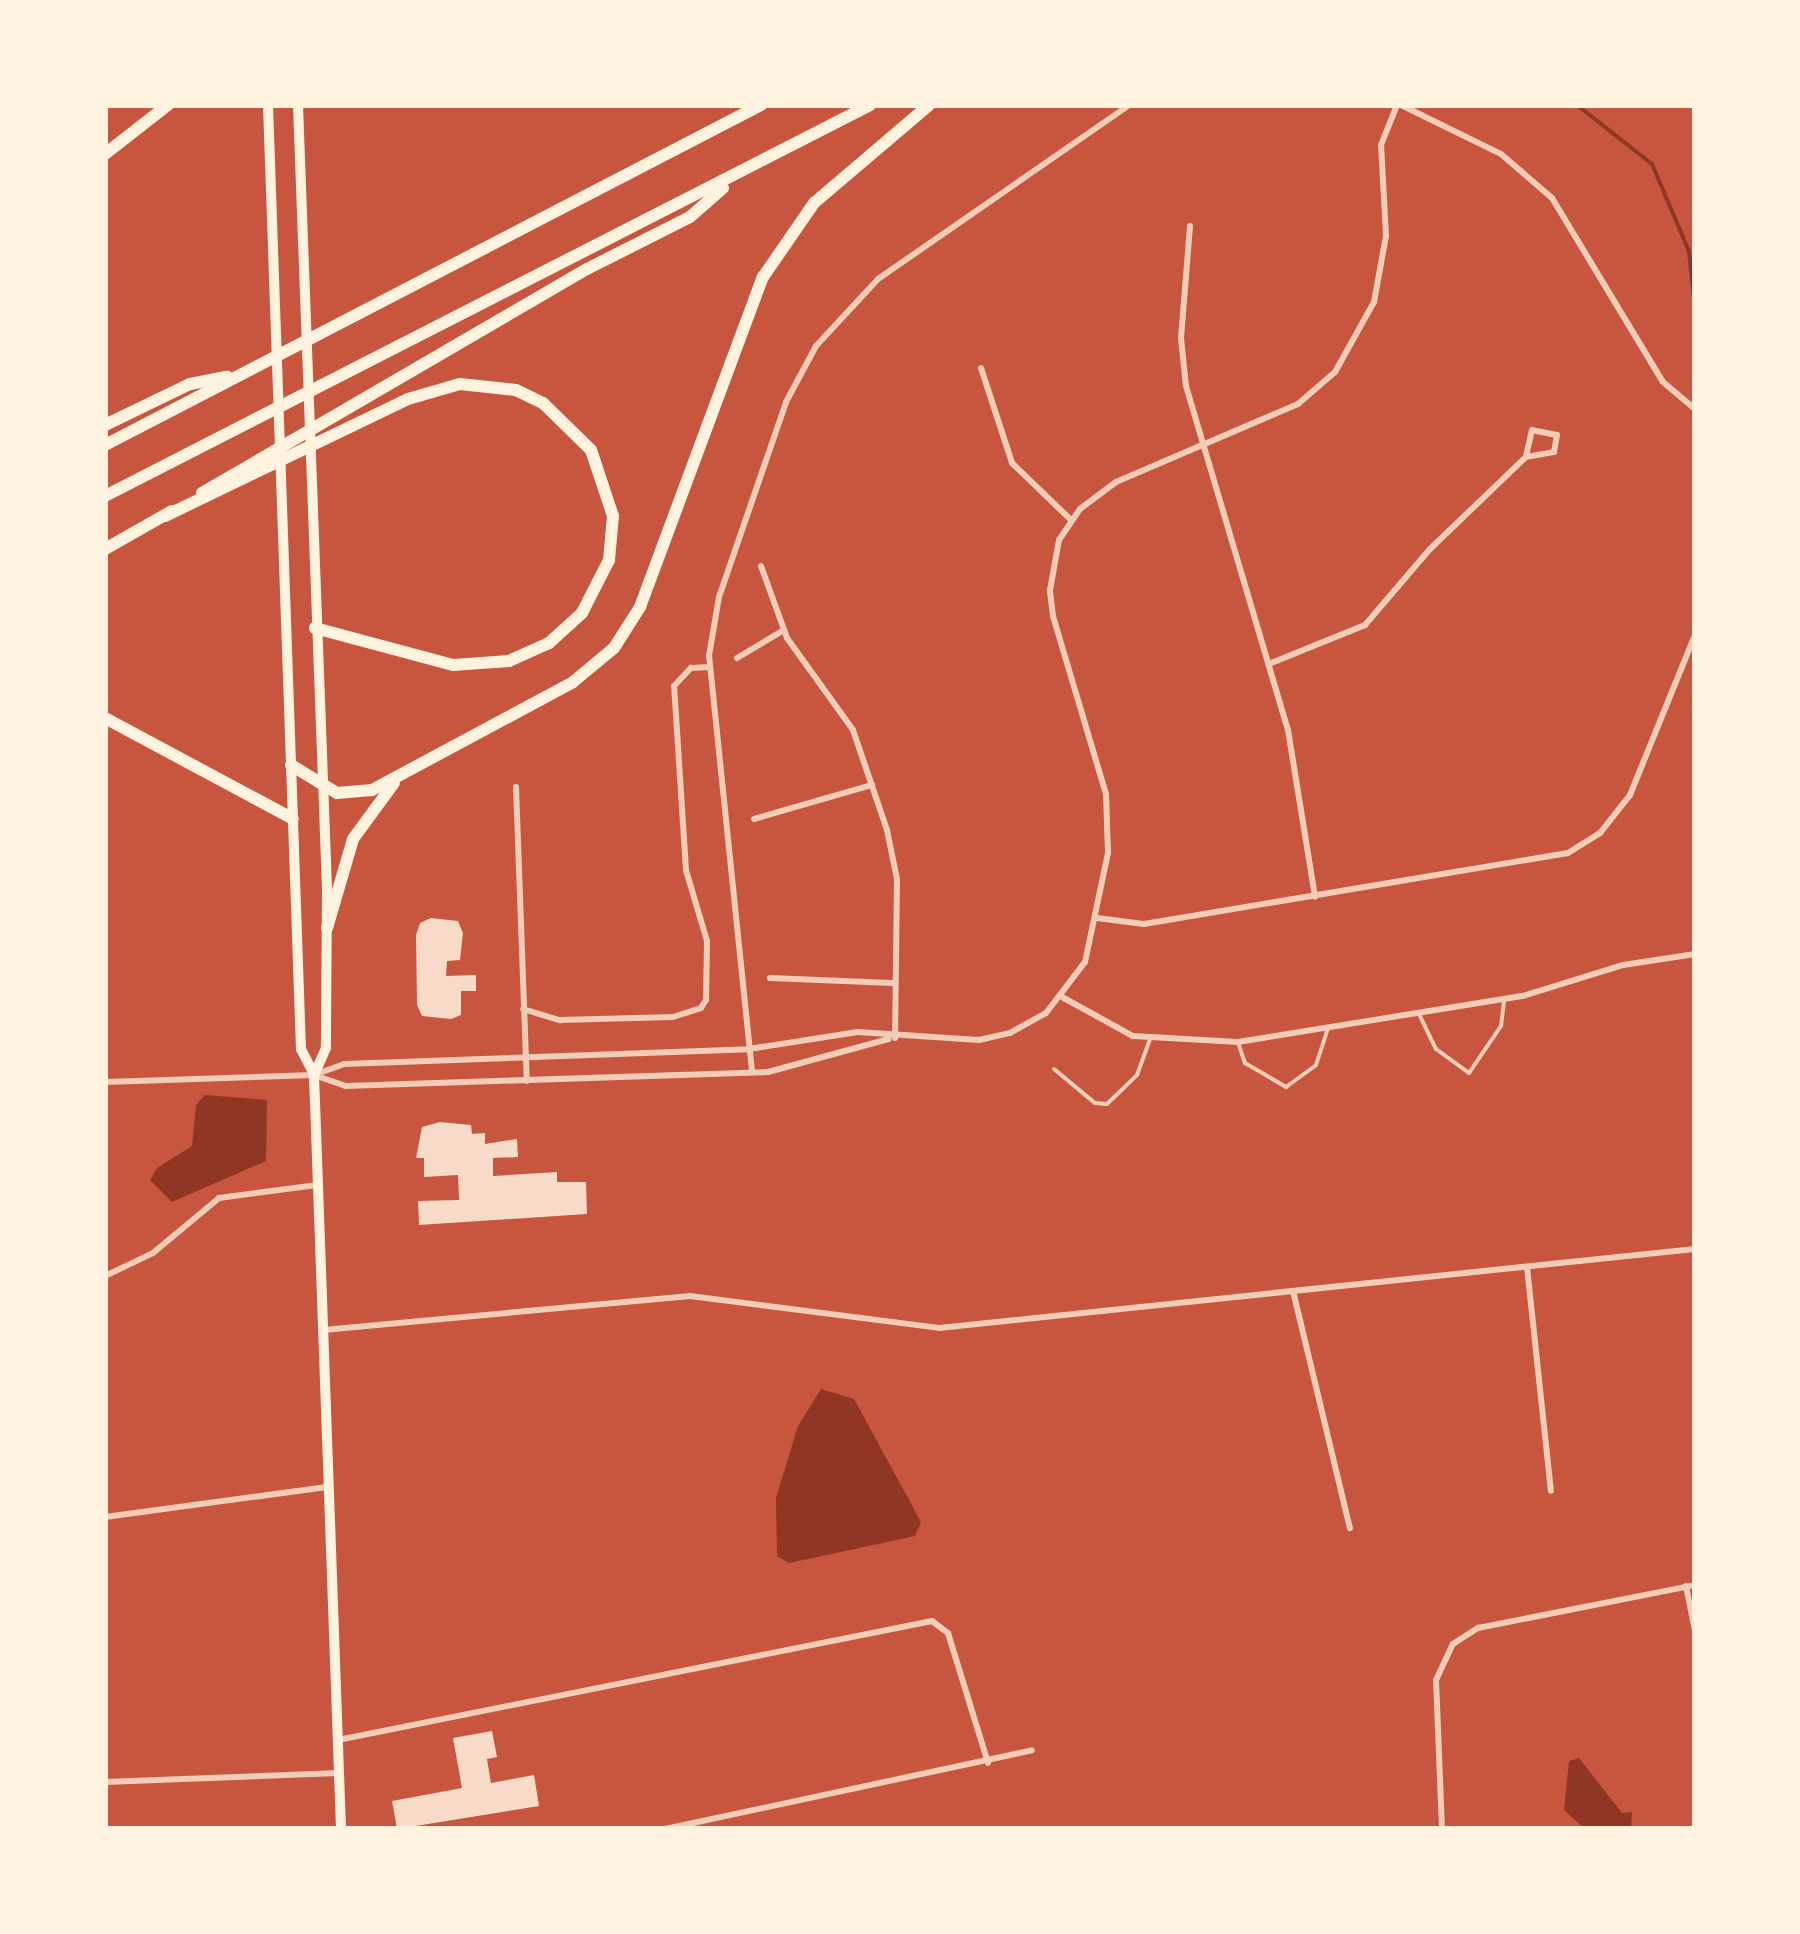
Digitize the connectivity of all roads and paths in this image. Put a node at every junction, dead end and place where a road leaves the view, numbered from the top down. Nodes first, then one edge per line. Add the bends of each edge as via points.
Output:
1 (168, 105) edge
2 (268, 105) edge
3 (298, 105) edge
4 (761, 105) edge
5 (870, 105) edge
6 (929, 105) edge
7 (1128, 105) edge
8 (1399, 105) edge
9 (105, 154) edge
10 (736, 176) junction
11 (1190, 226) dead end
12 (981, 368) dead end
13 (240, 374) junction
14 (1695, 409) edge
15 (105, 425) edge
16 (105, 445) edge
17 (1203, 445) junction
18 (1526, 457) junction
19 (105, 496) edge
20 (165, 516) junction
21 (1071, 520) junction
22 (105, 549) edge
23 (761, 566) dead end
24 (316, 628) junction
25 (784, 630) junction
26 (1695, 635) edge
27 (737, 658) dead end
28 (1268, 664) junction
29 (710, 667) junction
30 (105, 718) edge
31 (291, 765) junction
32 (398, 778) junction
33 (872, 785) junction
34 (323, 786) junction
35 (516, 787) dead end
36 (754, 819) dead end
37 (293, 820) junction
38 (1316, 897) junction
39 (1097, 918) junction
40 (326, 928) junction
41 (1695, 954) edge
42 (770, 978) dead end
43 (892, 983) junction
44 (1062, 997) junction
45 (1504, 999) junction
46 (524, 1009) junction
47 (1418, 1012) junction
48 (1328, 1027) junction
49 (896, 1038) junction
50 (1150, 1040) junction
51 (1238, 1042) junction
52 (748, 1049) junction
53 (526, 1055) junction
54 (1054, 1070) dead end
55 (752, 1071) junction
56 (314, 1076) junction
57 (527, 1081) junction
58 (105, 1082) edge
59 (316, 1185) junction
60 (1695, 1249) edge
61 (1527, 1267) junction
62 (105, 1276) edge
63 (1292, 1292) junction
64 (322, 1330) junction
65 (329, 1487) junction
66 (1551, 1492) dead end
67 (105, 1517) edge
68 (1350, 1528) dead end
69 (1691, 1586) edge
70 (1695, 1631) edge
71 (337, 1740) junction
72 (1032, 1750) dead end
73 (988, 1763) junction
74 (338, 1773) junction
75 (105, 1782) edge
76 (341, 1829) edge
77 (666, 1829) edge
78 (1442, 1829) edge

1 - 9 highway
2 - 31 main road
3 - 24 main road
4 - 13 highway
5 - 10 highway
6 - 32 highway via 814,203 763,277 640,608 614,648 573,682
7 - 29 street via 878,280 816,346 786,402 737,540 719,597
8 - 14 street via 1501,154 1552,198 1663,382
8 - 17 street via 1381,145 1384,255 1355,346 1298,404
10 - 19 highway
10 - 20 highway via 690,217
11 - 17 street via 1182,360
12 - 21 street via 1012,464
13 - 15 highway via 190,384
13 - 16 highway
17 - 21 street via 1116,482
17 - 28 street
18 - 18 street via 1532,430 1557,435 1548,457
18 - 28 street via 1430,549 1365,625
20 - 22 highway
20 - 24 highway via 437,388 516,390 563,418 591,450 609,494 612,540 602,580 570,628 509,661 453,665
21 - 39 street via 1053,558 1050,590 1106,794 1108,853
23 - 25 street
24 - 34 main road
25 - 27 street
25 - 33 street via 841,708
26 - 38 street via 1630,795 1590,842 1544,859
28 - 38 street via 1288,730
29 - 46 street via 691,668 674,686 686,870 707,941 706,1000 673,1017 560,1020
29 - 52 street
30 - 37 highway
31 - 34 highway
31 - 37 main road
32 - 34 highway via 346,794
32 - 40 highway via 353,839
33 - 36 street
33 - 43 street via 897,879
34 - 40 main road
35 - 46 street
37 - 56 main road via 302,1049
38 - 39 street via 1144,924
39 - 44 street via 1085,962
40 - 56 main road via 326,1048
41 - 45 street via 1623,965
42 - 43 street
43 - 49 street
44 - 49 street via 1034,1021 999,1036
44 - 50 street via 1097,1022
45 - 47 street
45 - 47 lane via 1501,1026 1469,1073 1436,1048
46 - 53 street
47 - 48 street
48 - 51 street
48 - 51 lane via 1316,1066 1286,1087 1245,1063
49 - 52 street via 858,1032
49 - 55 street via 791,1068
50 - 51 street
50 - 54 lane via 1137,1075 1107,1104 1095,1103
52 - 53 street
52 - 55 street
53 - 56 street via 344,1064
53 - 57 street
55 - 57 street
56 - 57 street via 346,1086
56 - 58 street
56 - 59 main road
59 - 62 street via 219,1198 153,1253
59 - 64 main road
60 - 61 street
61 - 63 street
61 - 66 street
63 - 64 street via 939,1328 690,1296
63 - 68 street
64 - 65 main road
65 - 67 street
65 - 71 main road
69 - 70 street
69 - 78 street via 1478,1628 1453,1644 1436,1680
71 - 73 street via 932,1621 948,1633
71 - 74 main road
72 - 73 street
73 - 77 street
74 - 75 street
74 - 76 main road

